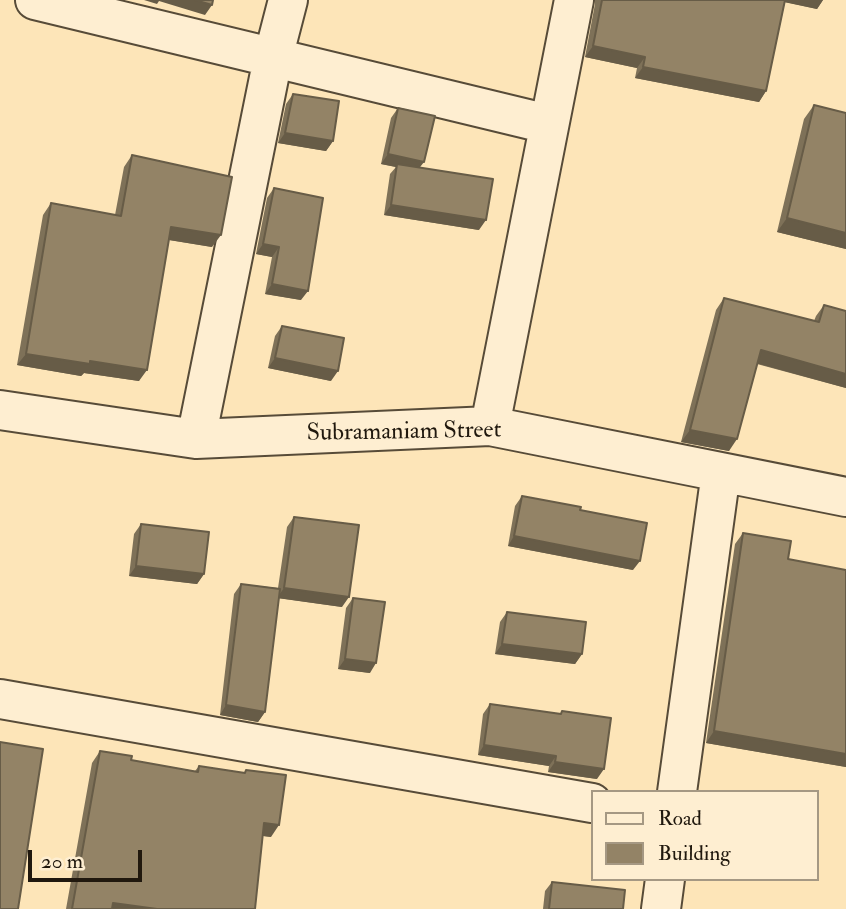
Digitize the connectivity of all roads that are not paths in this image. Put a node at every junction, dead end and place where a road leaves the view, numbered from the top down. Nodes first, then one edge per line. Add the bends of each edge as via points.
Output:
1 (35, 0) edge
2 (288, 0) edge
3 (574, 0) edge
4 (273, 58) junction
5 (548, 124) junction
6 (0, 410) edge
7 (490, 426) junction
8 (196, 439) junction
9 (721, 472) junction
10 (846, 497) edge
11 (0, 699) edge
12 (677, 790) edge
13 (590, 803) edge
14 (666, 881) edge
15 (662, 909) edge

1 - 4 street
2 - 4 street
3 - 5 street
4 - 5 street
4 - 8 street
5 - 7 street
6 - 8 street, Subramaniam Street
7 - 8 street, Subramaniam Street
7 - 9 street, Subramaniam Street
9 - 10 street, Subramaniam Street
9 - 12 street
11 - 13 street
14 - 15 street

